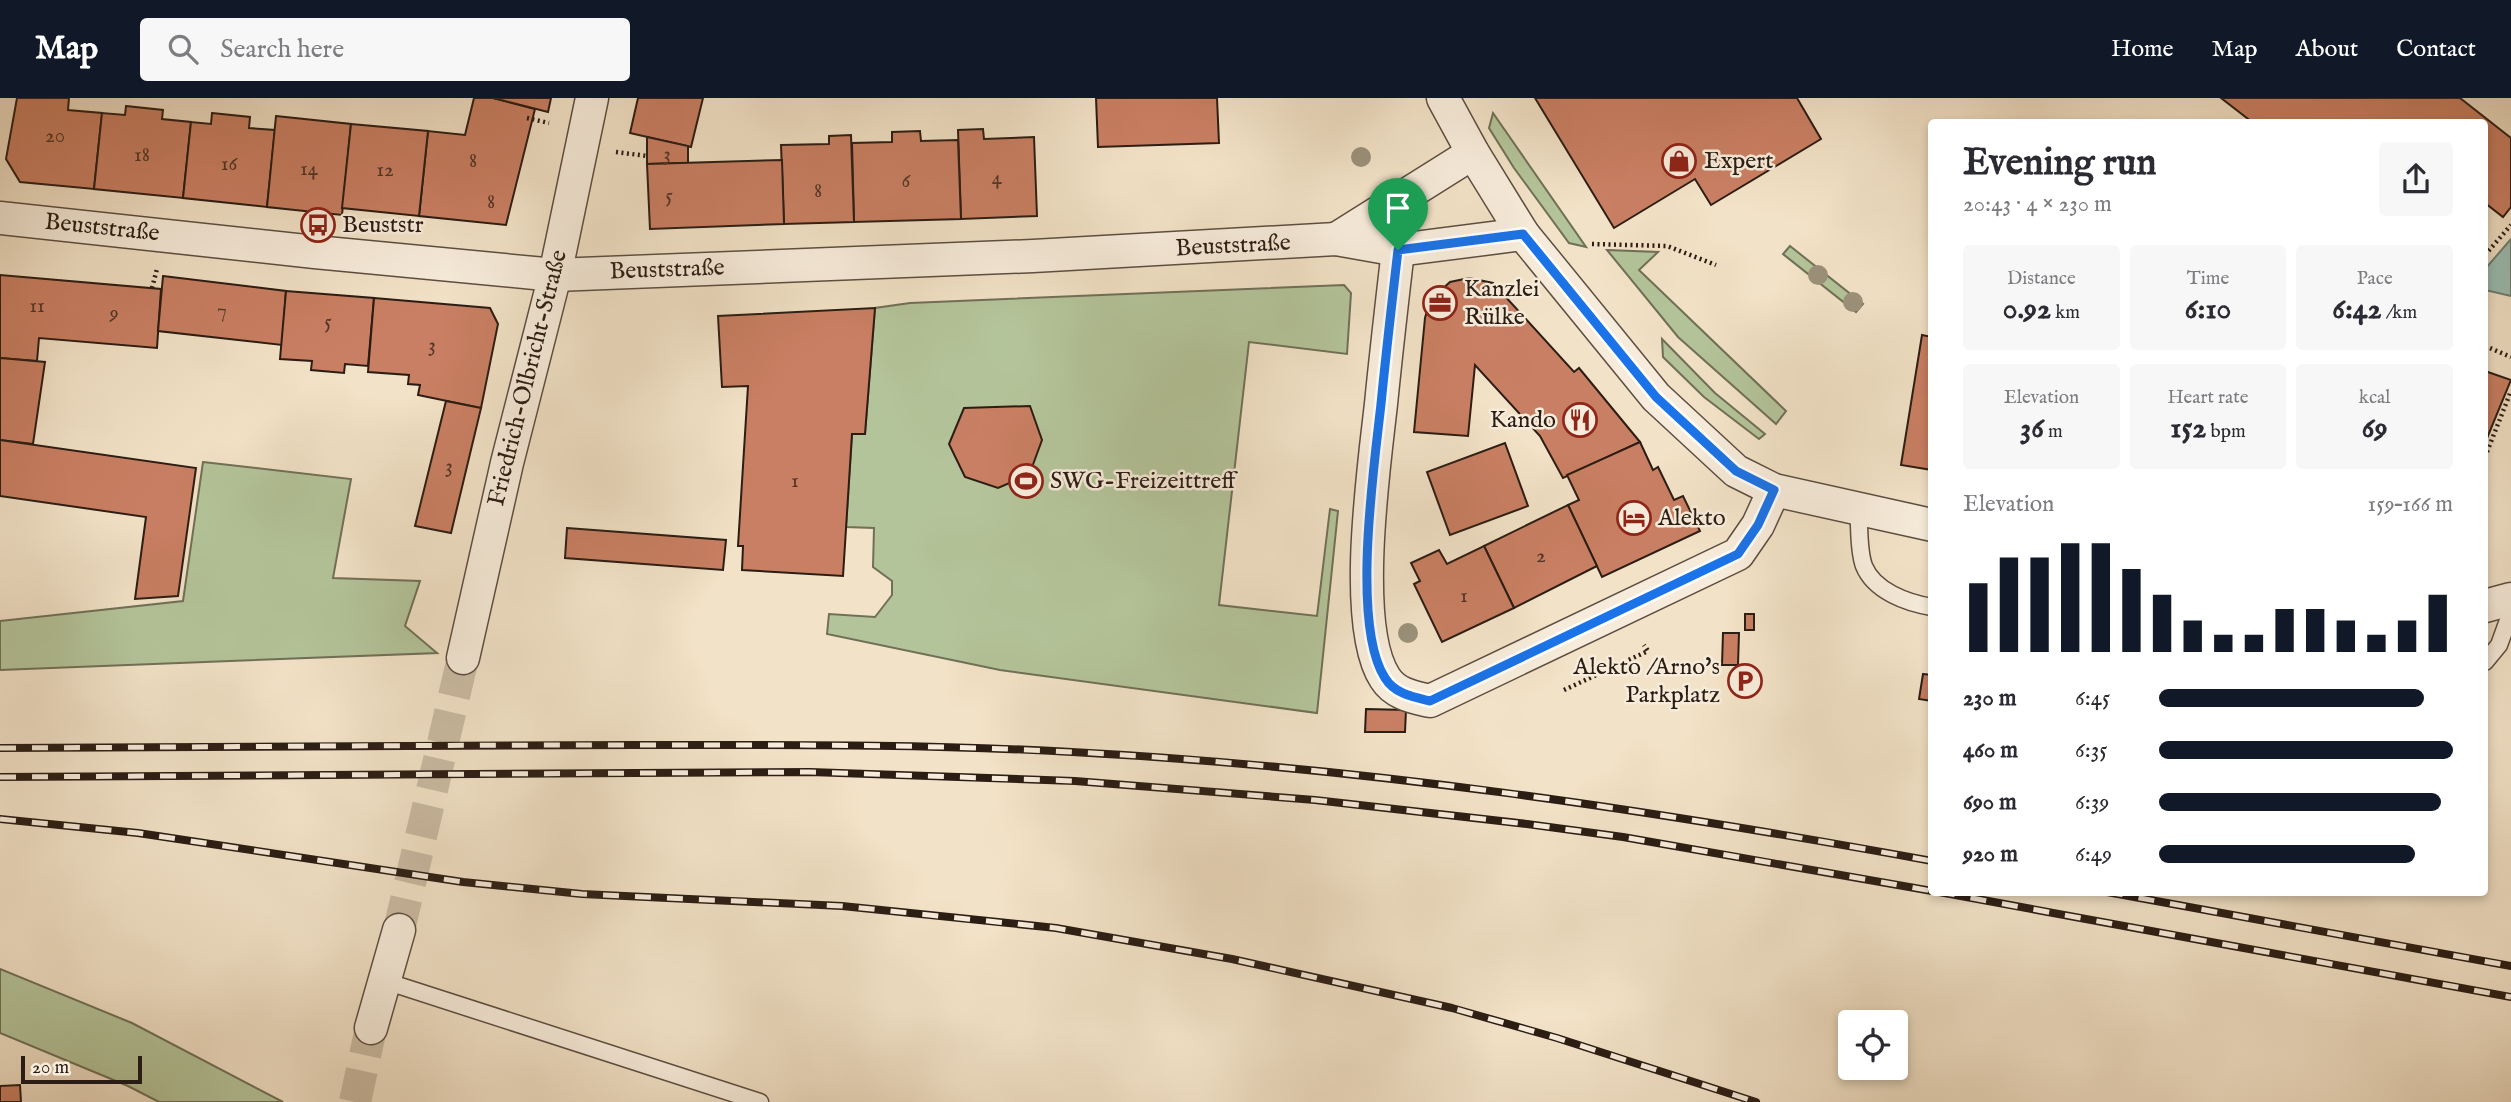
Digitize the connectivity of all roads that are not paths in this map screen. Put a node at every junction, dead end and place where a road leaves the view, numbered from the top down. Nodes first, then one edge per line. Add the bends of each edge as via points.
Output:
1 (592, 98) edge
2 (1443, 98) edge
3 (1474, 153) junction
4 (0, 218) edge
5 (1523, 234) junction
6 (1336, 239) junction
7 (1398, 250) junction
8 (555, 275) junction
9 (1774, 490) junction
10 (1858, 510) junction
11 (1928, 524) edge
12 (2511, 598) edge
13 (2488, 605) edge
14 (1928, 606) edge
15 (2511, 612) edge
16 (463, 658) tunnel mouth
17 (2488, 658) edge
18 (399, 930) tunnel mouth
19 (385, 981) junction
20 (371, 1028) tunnel mouth
21 (761, 1102) edge

1 - 8 street, Friedrich-Olbricht-Straße
2 - 3 street
3 - 5 street
3 - 6 street, Beuststraße
4 - 8 street, Beuststraße
5 - 7 street, Beuststraße
5 - 9 street via 1656,397 1736,471
6 - 7 street, Beuststraße
6 - 8 street, Beuststraße
7 - 9 street via 1367,560 1371,646 1385,679 1405,696 1430,701 1738,554
8 - 16 street, Friedrich-Olbricht-Straße
9 - 10 street
10 - 11 street
10 - 14 lane via 1863,564 1871,579 1884,590
12 - 13 street
15 - 17 lane via 2499,645
18 - 19 street
19 - 20 street
19 - 21 lane

